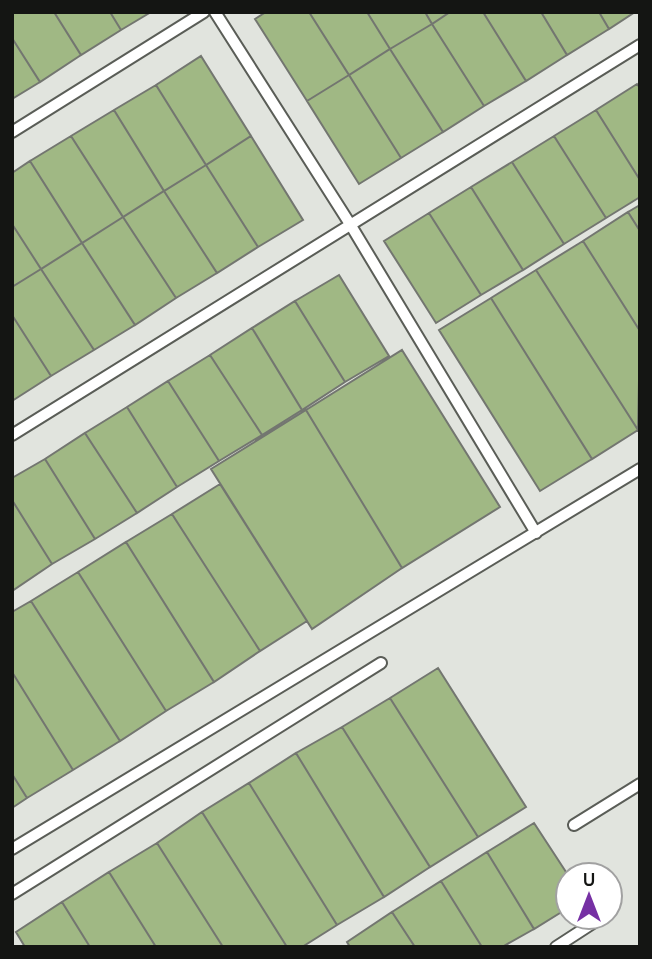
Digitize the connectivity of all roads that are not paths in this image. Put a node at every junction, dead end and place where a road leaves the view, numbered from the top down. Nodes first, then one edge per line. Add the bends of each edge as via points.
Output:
1 (204, 12) edge
2 (215, 12) edge
3 (640, 45) edge
4 (12, 132) edge
5 (350, 225) junction
6 (12, 435) edge
7 (640, 469) edge
8 (536, 533) junction
9 (381, 663) dead end
10 (640, 784) edge
11 (574, 825) dead end
12 (12, 849) edge
13 (12, 894) edge
14 (581, 931) edge
15 (556, 947) edge

1 - 4 lane
2 - 5 lane
3 - 5 lane
5 - 6 lane
5 - 8 lane
7 - 8 lane
8 - 12 lane
9 - 13 lane
10 - 11 lane
14 - 15 lane

